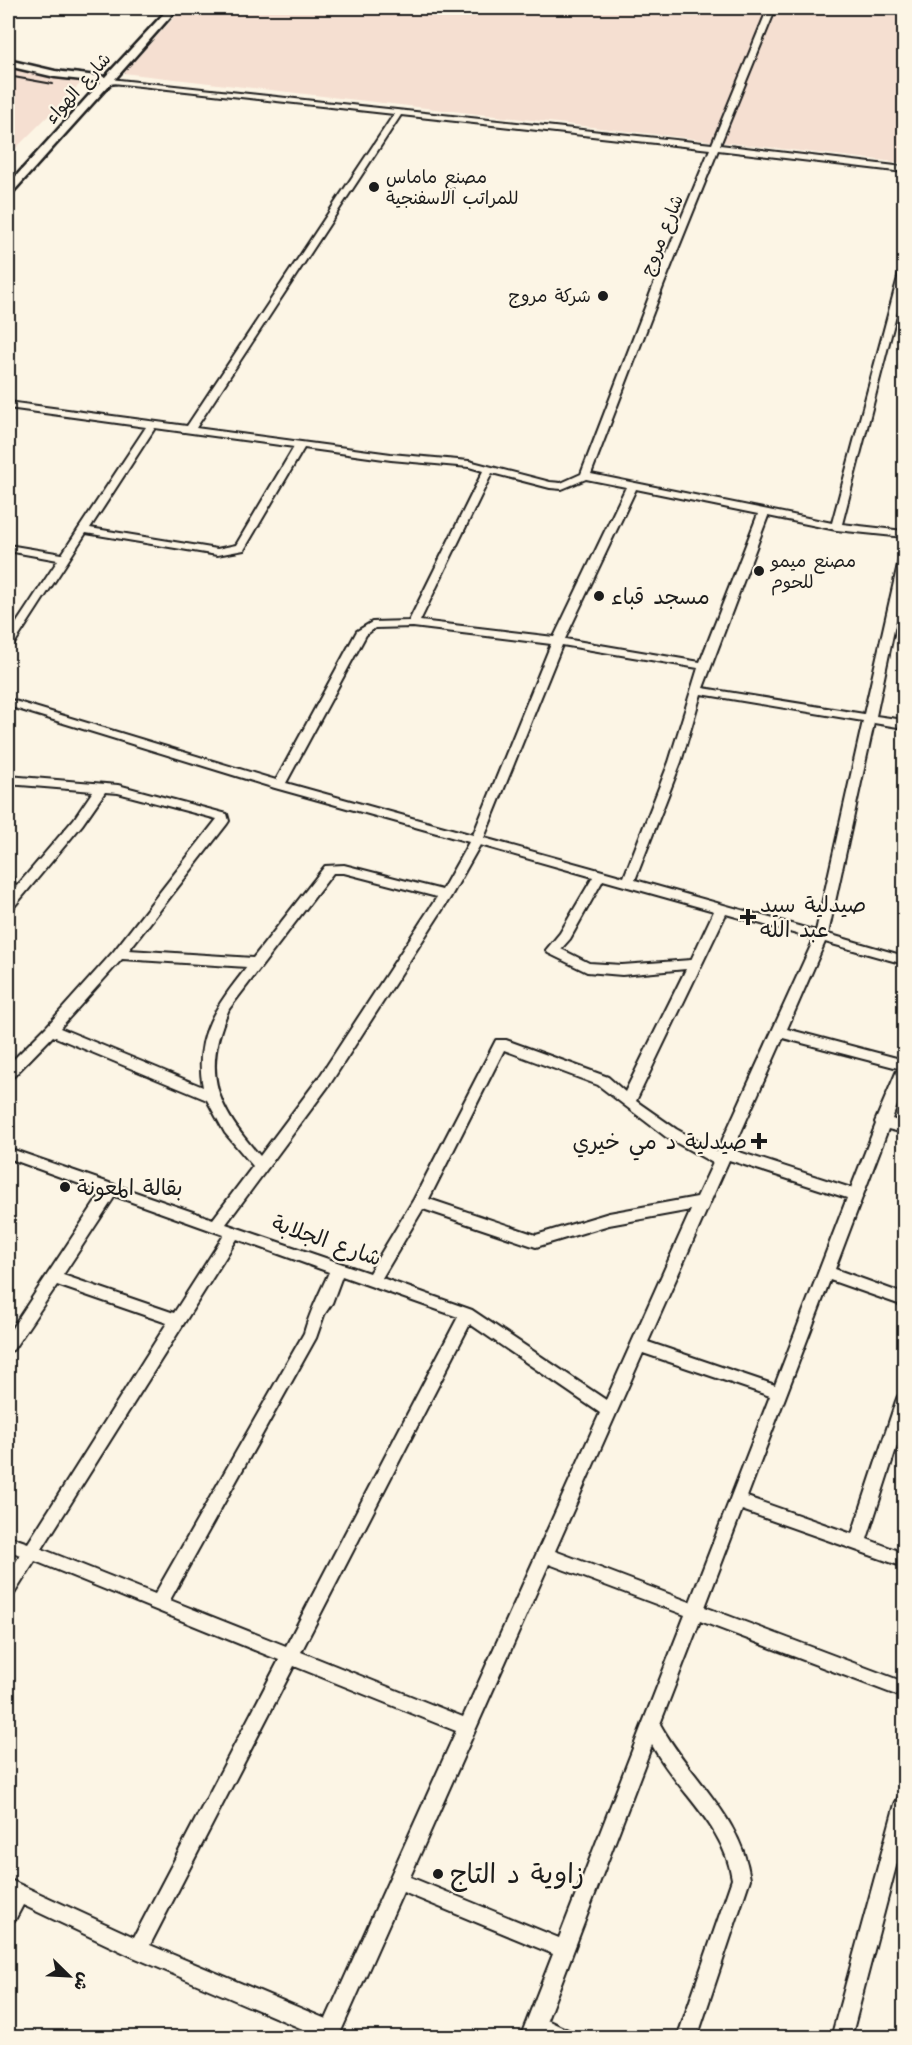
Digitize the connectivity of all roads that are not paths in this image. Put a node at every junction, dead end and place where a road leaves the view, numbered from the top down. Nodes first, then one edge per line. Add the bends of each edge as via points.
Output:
1 (174, 8) edge
2 (772, 8) edge
3 (8, 63) edge
4 (110, 81) junction
5 (399, 112) junction
6 (716, 147) junction
7 (904, 170) edge
8 (8, 191) edge
9 (904, 270) edge
10 (8, 405) edge
11 (152, 425) junction
12 (189, 431) junction
13 (301, 444) junction
14 (489, 469) junction
15 (585, 476) junction
16 (632, 486) junction
17 (764, 512) junction
18 (836, 527) junction
19 (85, 530) junction
20 (904, 534) edge
21 (8, 548) edge
22 (65, 558) junction
23 (904, 560) edge
24 (414, 624) junction
25 (558, 641) junction
26 (8, 644) edge
27 (704, 666) junction
28 (697, 690) junction
29 (8, 702) edge
30 (871, 718) junction
31 (904, 724) edge
32 (8, 780) edge
33 (279, 785) junction
34 (101, 788) junction
35 (477, 840) junction
36 (600, 875) junction
37 (8, 879) edge
38 (628, 883) junction
39 (445, 895) junction
40 (8, 905) edge
41 (722, 909) junction
42 (821, 937) junction
43 (119, 954) junction
44 (904, 960) edge
45 (255, 963) junction
46 (695, 964) junction
47 (51, 1030) junction
48 (780, 1032) junction
49 (8, 1056) edge
50 (904, 1065) edge
51 (904, 1070) edge
52 (9, 1072) edge
53 (213, 1097) junction
54 (629, 1103) junction
55 (882, 1122) junction
56 (904, 1128) edge
57 (8, 1153) edge
58 (723, 1157) junction
59 (260, 1165) junction
60 (112, 1189) junction
61 (854, 1195) junction
62 (420, 1202) junction
63 (703, 1202) junction
64 (217, 1225) junction
65 (234, 1231) junction
66 (338, 1267) junction
67 (825, 1272) junction
68 (55, 1278) junction
69 (373, 1280) junction
70 (904, 1300) edge
71 (467, 1314) junction
72 (176, 1320) junction
73 (639, 1345) junction
74 (8, 1346) edge
75 (779, 1394) junction
76 (904, 1401) edge
77 (610, 1412) junction
78 (738, 1501) junction
79 (8, 1543) edge
80 (857, 1543) junction
81 (31, 1552) junction
82 (543, 1554) junction
83 (904, 1560) edge
84 (8, 1589) edge
85 (159, 1603) junction
86 (695, 1611) junction
87 (292, 1656) junction
88 (904, 1690) edge
89 (651, 1725) junction
90 (466, 1727) junction
91 (904, 1804) edge
92 (898, 1850) edge
93 (398, 1881) junction
94 (13, 1891) edge
95 (8, 1913) edge
96 (138, 1949) junction
97 (564, 1949) junction
98 (532, 2031) edge
99 (329, 2034) edge
100 (563, 2037) edge
101 (687, 2037) edge
102 (841, 2037) edge

1 - 4 street, شارع الهواء
2 - 6 street, شارع مروج
3 - 4 street
4 - 5 street
4 - 8 street, شارع الهواء
5 - 6 street
5 - 12 street
6 - 7 street
6 - 15 street, شارع مروج
9 - 18 street
10 - 11 street
11 - 12 street
11 - 19 street
12 - 13 street
13 - 14 street
13 - 19 street via 240,548 217,552
14 - 15 street via 562,486
14 - 24 street
15 - 16 street
16 - 17 street
16 - 25 street
17 - 18 street
17 - 27 street
18 - 20 street
19 - 22 street
21 - 22 street
22 - 26 street
23 - 30 street
24 - 25 street
24 - 33 street via 372,626 361,633
25 - 27 street
25 - 35 street
27 - 28 street
28 - 30 street
28 - 38 street via 675,762
29 - 33 street
30 - 31 street
30 - 42 street
32 - 34 street
33 - 35 street
34 - 40 street via 71,831
34 - 43 street via 143,794 223,817
35 - 36 street
35 - 39 street
36 - 38 street
36 - 46 street via 553,950 587,967 622,970
37 - 40 street
38 - 41 street
39 - 45 street via 329,868
39 - 59 street via 325,1080
41 - 42 street
41 - 46 street
42 - 44 street
42 - 48 street
43 - 45 street
43 - 47 street
45 - 53 street via 213,1027 207,1047
46 - 54 street
47 - 52 street
47 - 53 street
48 - 50 street
48 - 58 street
49 - 52 street
51 - 55 street
53 - 59 street via 220,1117
54 - 58 street via 671,1133
54 - 62 street via 603,1081 501,1043
55 - 56 street
55 - 61 street
57 - 60 street, شارع الجلابة
58 - 61 street
58 - 63 street
59 - 64 street
60 - 64 street, شارع الجلابة
60 - 68 street
61 - 67 street
62 - 63 street via 536,1241 609,1219
62 - 69 street
63 - 73 street
64 - 65 street, شارع الجلابة
65 - 66 street, شارع الجلابة
65 - 72 street
66 - 69 street, شارع الجلابة
66 - 85 street via 311,1334
67 - 70 street
67 - 75 street
68 - 72 street
68 - 74 street
69 - 71 street, شارع الجلابة
71 - 77 street, شارع الجلابة
71 - 87 street
72 - 81 street
73 - 75 street
73 - 77 street
75 - 78 street
76 - 80 street
77 - 82 street
78 - 80 street
78 - 86 street
79 - 81 street
80 - 83 street
81 - 84 street
81 - 85 street
82 - 86 street
82 - 90 street
85 - 87 street
86 - 88 street
86 - 89 street
87 - 90 street
87 - 96 street
89 - 97 street
89 - 101 street via 669,1758 726,1833 741,1864 741,1879
90 - 93 street
91 - 92 street
92 - 102 street
93 - 97 street
93 - 99 street
94 - 95 street
94 - 96 street
96 - 99 street
97 - 98 street
98 - 100 street

